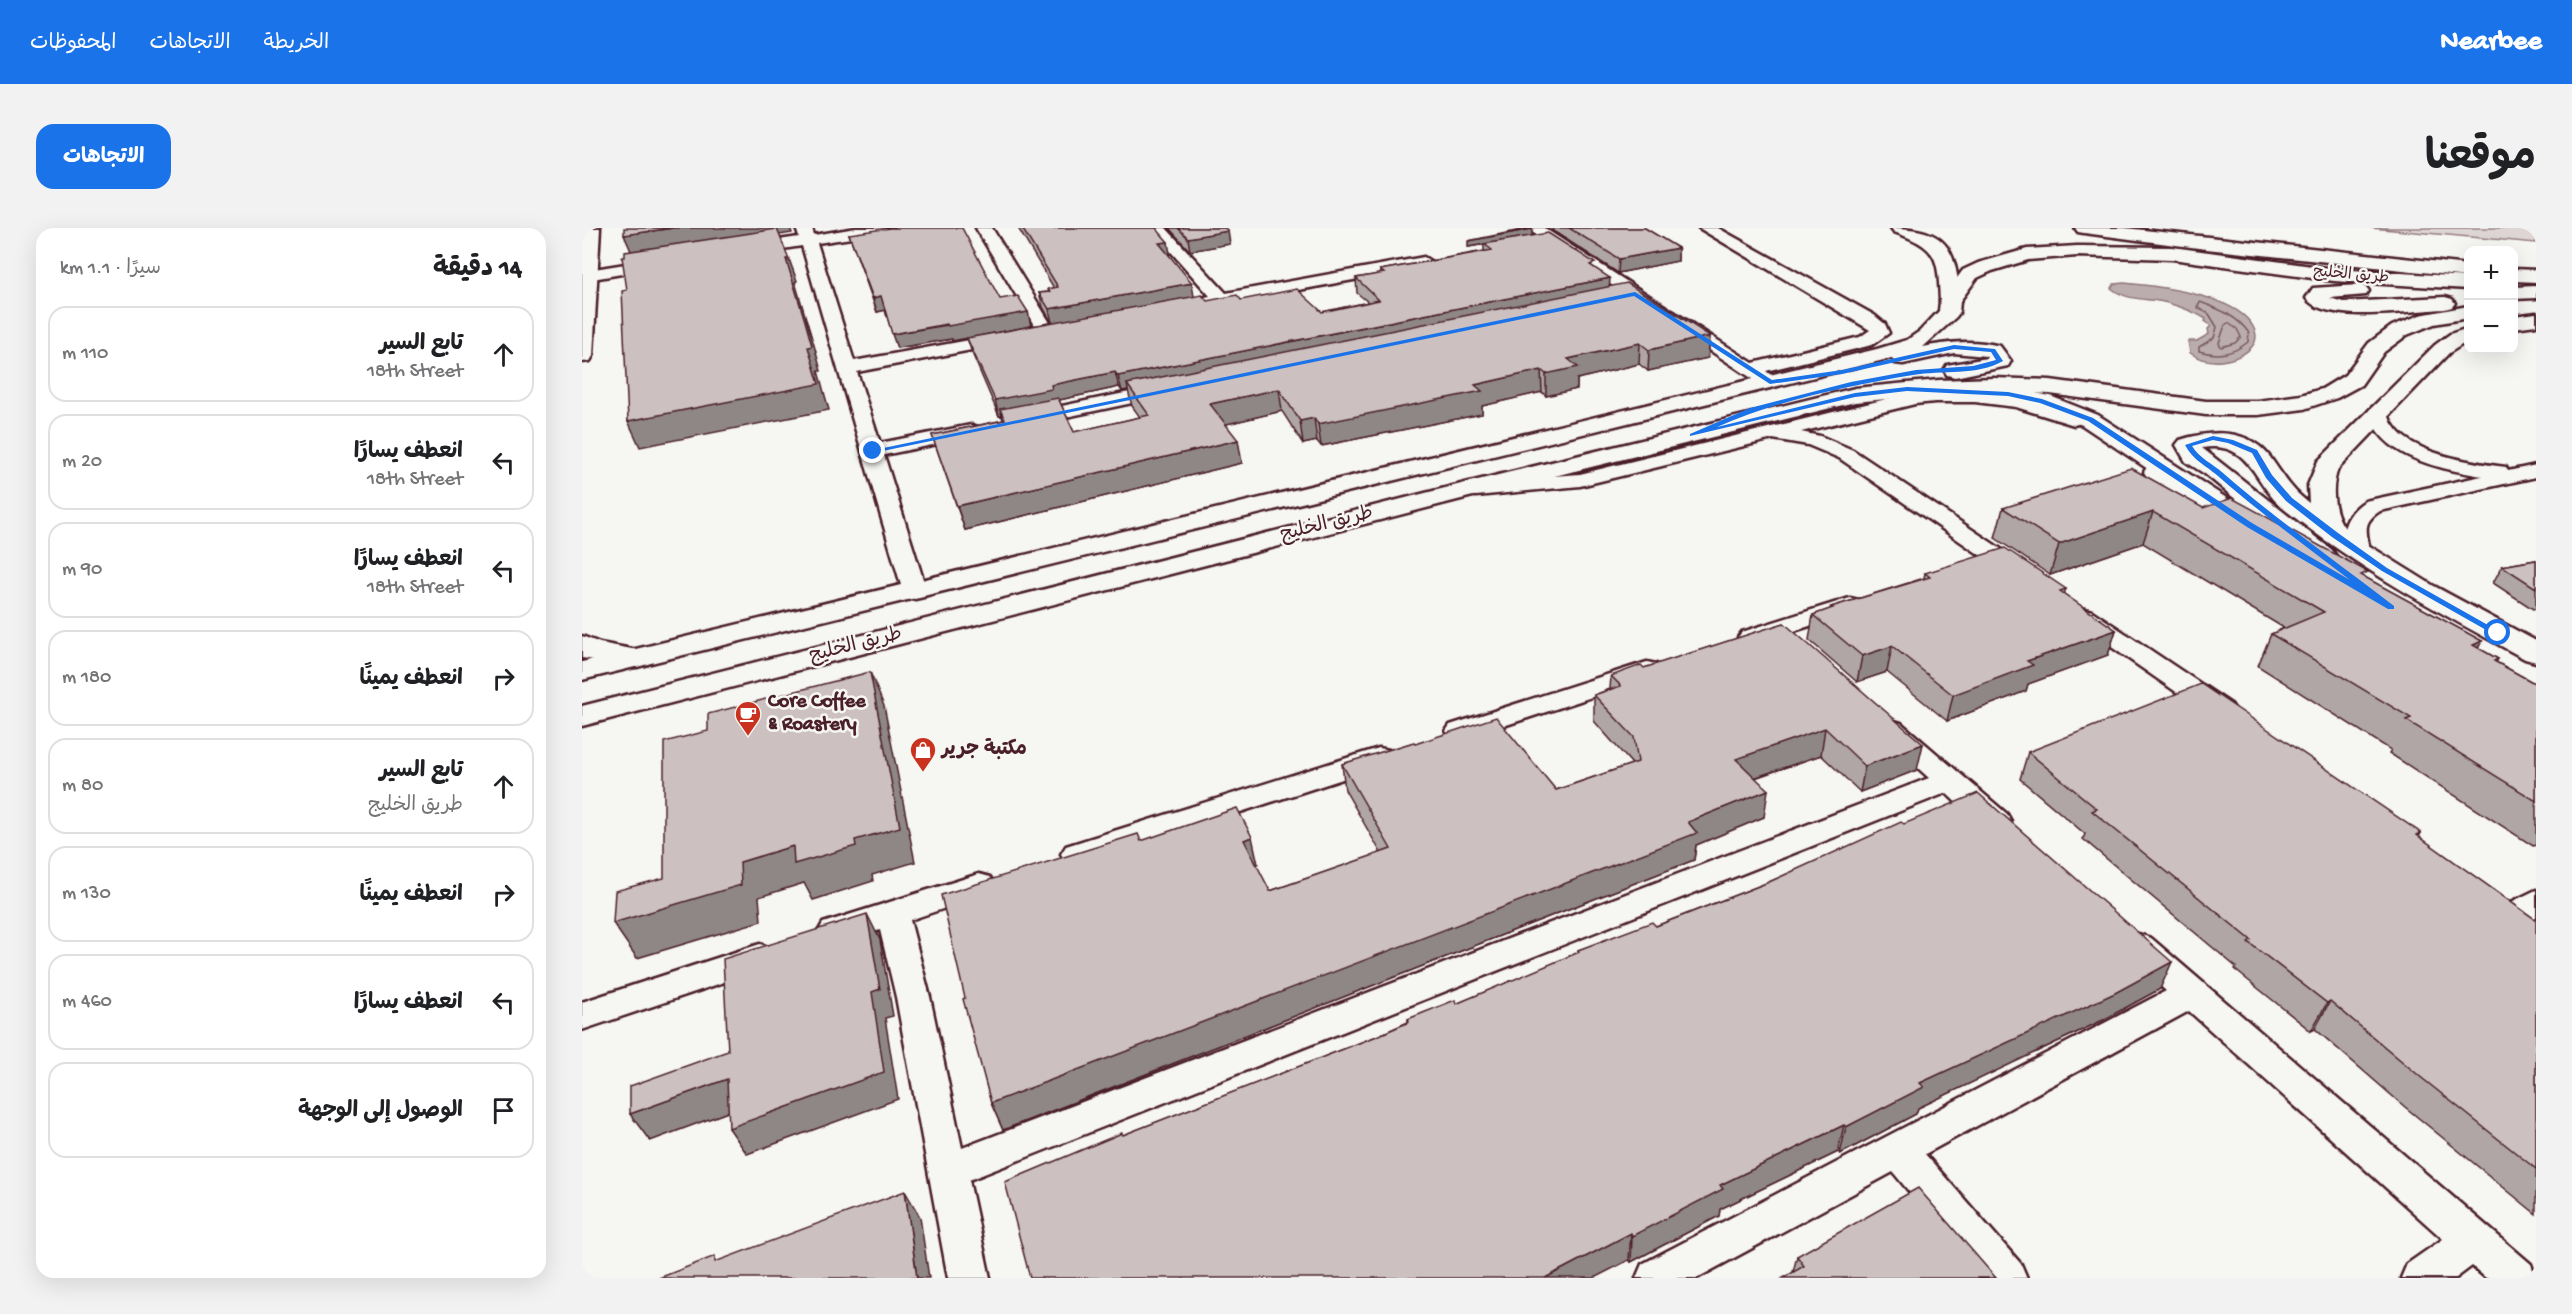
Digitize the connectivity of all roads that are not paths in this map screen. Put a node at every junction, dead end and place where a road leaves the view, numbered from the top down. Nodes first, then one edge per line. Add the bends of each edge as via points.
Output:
1 (591, 228) edge
2 (886, 228) edge
3 (984, 228) edge
4 (1158, 228) edge
5 (1707, 228) edge
6 (1900, 228) edge
7 (2084, 228) edge
8 (806, 234) edge
9 (1531, 236) edge
10 (726, 253) edge
11 (1445, 258) edge
12 (680, 260) edge
13 (585, 269) edge
14 (2464, 270) edge
15 (2518, 275) edge
16 (2536, 276) edge
17 (2464, 283) edge
18 (2518, 285) edge
19 (2536, 286) edge
20 (2464, 292) edge
21 (2518, 292) edge
22 (2536, 292) edge
23 (1635, 294) junction
24 (1222, 299) junction
25 (1612, 299) edge
26 (2464, 302) edge
27 (2518, 302) edge
28 (2536, 302) edge
29 (1187, 306) edge
30 (1949, 307) junction
31 (2518, 309) edge
32 (2536, 309) edge
33 (2464, 313) edge
34 (2536, 319) edge
35 (2518, 321) edge
36 (2464, 336) edge
37 (582, 356) edge
38 (848, 368) junction
39 (1760, 375) junction
40 (1186, 387) edge
41 (1907, 389) junction
42 (1853, 412) junction
43 (2378, 412) junction
44 (1012, 422) edge
45 (989, 427) edge
46 (1693, 435) junction
47 (1743, 439) junction
48 (873, 451) junction
49 (1846, 454) junction
50 (2536, 470) edge
51 (1462, 491) junction
52 (2335, 535) junction
53 (2267, 543) edge
54 (1998, 557) junction
55 (2295, 560) edge
56 (1965, 568) edge
57 (2342, 570) junction
58 (915, 592) junction
59 (1876, 597) edge
60 (1776, 629) junction
61 (1731, 643) edge
62 (582, 645) edge
63 (1803, 651) edge
64 (2536, 653) edge
65 (637, 658) junction
66 (1674, 662) edge
67 (582, 671) edge
68 (1872, 713) edge
69 (589, 716) edge
70 (2242, 725) edge
71 (1436, 738) edge
72 (1402, 749) edge
73 (1950, 781) junction
74 (2022, 844) edge
75 (1051, 862) edge
76 (1005, 877) edge
77 (892, 914) junction
78 (2120, 930) edge
79 (814, 939) edge
80 (781, 950) edge
81 (2192, 993) junction
82 (582, 1016) edge
83 (1898, 1150) junction
84 (947, 1171) junction
85 (2474, 1241) junction
86 (969, 1278) edge
87 (1657, 1278) edge
88 (2006, 1278) edge
89 (2422, 1278) edge
90 (2516, 1278) edge

1 - 13 main road
2 - 8 street
3 - 38 street via 1052,330
4 - 24 street
5 - 39 street via 1879,328 1880,333 1866,341
6 - 30 main road via 1940,247 1947,265
7 - 14 main road
8 - 10 street
8 - 38 street
9 - 23 street via 1551,239
11 - 24 street
12 - 13 street
13 - 37 main road
15 - 16 main road
17 - 30 main road, طريق الخليج via 2334,276 2172,253 2077,251 2027,255 1985,267 1970,274
18 - 19 main road
20 - 26 main road via 2338,291 2320,292 2316,298 2343,308
21 - 22 main road
23 - 25 street
23 - 39 street
24 - 29 street
27 - 28 main road
30 - 39 main road, طريق الخليج via 1927,335 1901,350
31 - 32 main road
33 - 41 main road, طريق الخليج via 2403,328 2367,358 2355,379 2315,399 2288,405 2201,409 2079,390 1996,385
34 - 35 main road
36 - 43 main road via 2442,349
38 - 48 street
39 - 46 main road via 1842,372 1954,347 1993,350 2000,361 1851,384 1752,409
39 - 58 main road, طريق الخليج
40 - 44 street
41 - 46 main road, طريق الخليج via 1855,395
41 - 57 main road via 2008,394 2042,401 2090,420 2250,525
42 - 47 street
42 - 49 street via 1830,432 1831,439
42 - 53 street via 1938,396 1987,397 2049,410 2107,436 2188,496
43 - 50 street via 2378,420 2388,434 2432,458 2500,473
43 - 52 main road via 2327,466 2319,481 2321,501
45 - 48 street
46 - 51 main road, طريق الخليج
47 - 49 street via 1796,436
47 - 51 street via 1580,480
48 - 58 street
49 - 54 street
50 - 57 street via 2373,506 2360,513 2354,523
51 - 69 main road, طريق الخليج
52 - 57 main road
52 - 57 main road via 2289,499 2254,452 2213,438 2188,445 2195,457
54 - 56 street
54 - 70 street
55 - 57 street
57 - 64 main road via 2409,584
58 - 65 main road, طريق الخليج
59 - 60 street
60 - 61 street
60 - 63 street
62 - 65 main road via 592,651
65 - 67 main road, طريق الخليج
66 - 71 street
68 - 73 street
72 - 75 street
73 - 74 street
73 - 84 street
76 - 77 street
77 - 79 street
77 - 84 street
78 - 81 street
80 - 82 street
81 - 83 street
81 - 85 street
83 - 87 street
83 - 88 street
84 - 86 street
85 - 89 street
85 - 90 street

